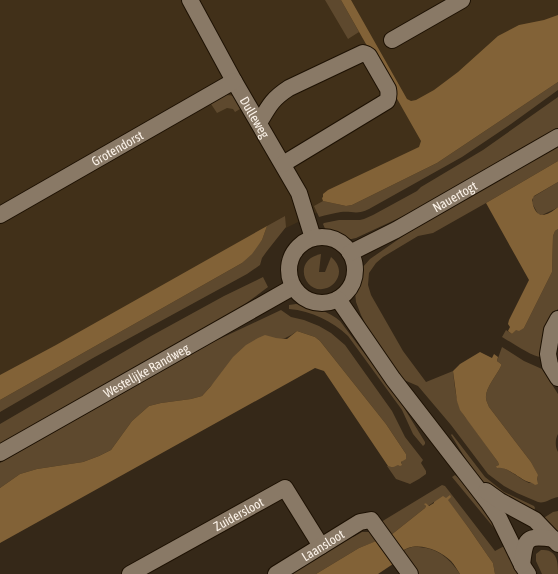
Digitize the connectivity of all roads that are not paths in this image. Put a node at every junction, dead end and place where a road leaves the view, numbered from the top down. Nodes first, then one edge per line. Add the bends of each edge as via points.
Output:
1 (190, 0) edge
2 (462, 0) edge
3 (392, 40) dead end
4 (234, 81) junction
5 (259, 123) junction
6 (558, 137) edge
7 (283, 164) junction
8 (0, 215) edge
9 (313, 238) junction
10 (350, 253) junction
11 (293, 287) junction
12 (338, 299) junction
13 (558, 318) edge
14 (558, 378) edge
15 (0, 453) edge
16 (475, 484) junction
17 (556, 542) edge
18 (321, 546) junction
19 (525, 570) edge
20 (131, 574) edge
21 (276, 574) edge
22 (410, 574) edge

1 - 4 street, Dulleweg
2 - 3 street
4 - 5 street, Dulleweg
4 - 8 street, Grotendorst
5 - 7 street, Dulleweg
5 - 7 street via 278,95 289,88 363,53 369,56 388,89 387,101
6 - 10 street, Nauertogt via 396,230
7 - 9 street, Dulleweg via 299,193
9 - 10 street via 334,239
9 - 11 street via 304,242 291,257 289,272
10 - 12 street via 355,273 352,283
11 - 12 street via 300,295 318,303
11 - 15 street, Westelijke Randweg
12 - 16 street via 393,379
13 - 14 street via 552,330 548,354 550,365
16 - 17 street via 535,520
16 - 19 street via 499,518
17 - 19 street via 536,537 529,540 524,551
18 - 20 street, Zuidersloot via 285,488
18 - 21 street, Laansloot
18 - 22 street, Laansloot via 360,522 375,526

